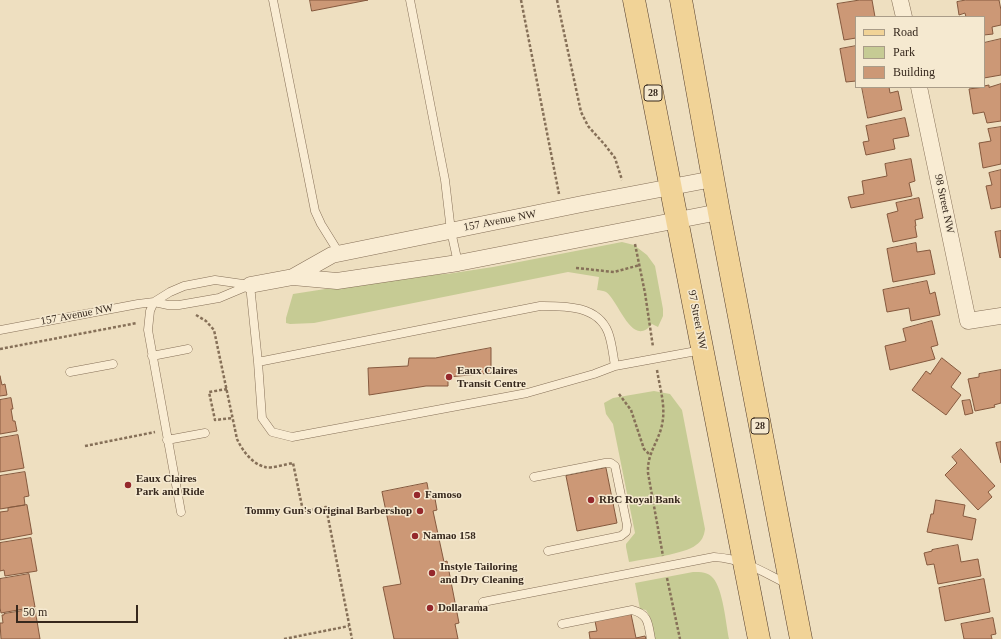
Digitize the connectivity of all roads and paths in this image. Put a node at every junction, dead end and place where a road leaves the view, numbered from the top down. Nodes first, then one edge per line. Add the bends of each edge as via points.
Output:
1 (273, 0) edge
2 (410, 0) edge
3 (521, 0) edge
4 (556, 0) edge
5 (634, 0) edge
6 (681, 0) edge
7 (900, 0) edge
8 (904, 16) edge
9 (919, 88) edge
10 (713, 179) junction
11 (623, 184) dead end
12 (671, 187) junction
13 (560, 194) dead end
14 (719, 212) junction
15 (677, 221) junction
16 (451, 230) junction
17 (636, 249) dead end
18 (340, 253) junction
19 (458, 263) junction
20 (640, 265) junction
21 (576, 268) dead end
22 (293, 277) junction
23 (250, 285) junction
24 (154, 302) junction
25 (192, 312) dead end
26 (1001, 316) edge
27 (148, 321) junction
28 (0, 330) edge
29 (651, 332) dead end
30 (0, 349) edge
31 (188, 349) dead end
32 (703, 350) junction
33 (152, 356) junction
34 (258, 362) junction
35 (113, 364) dead end
36 (615, 366) junction
37 (70, 372) dead end
38 (227, 389) junction
39 (660, 389) dead end
40 (620, 394) dead end
41 (233, 418) junction
42 (215, 420) junction
43 (209, 422) dead end
44 (166, 430) junction
45 (204, 433) dead end
46 (167, 440) junction
47 (85, 446) dead end
48 (650, 454) junction
49 (534, 477) dead end
50 (181, 512) dead end
51 (548, 551) dead end
52 (663, 557) dead end
53 (745, 562) junction
54 (668, 581) dead end
55 (791, 587) junction
56 (483, 602) dead end
57 (562, 624) dead end
58 (349, 626) junction
59 (284, 639) edge
60 (352, 639) edge
61 (651, 639) edge
62 (680, 639) edge
63 (759, 639) edge
64 (801, 639) edge

1 - 18 lane via 316,210 321,224
2 - 16 lane via 445,180
3 - 13 path
4 - 11 path via 580,112 588,126 615,158
5 - 12 main road, 97 Street NW / 28
6 - 10 main road
7 - 8 street
9 - 26 street, 98 Street NW via 968,321
10 - 12 street, 157 Avenue NW
10 - 14 main road
12 - 15 main road, 97 Street NW
12 - 16 street, 157 Avenue NW
14 - 15 street, 157 Avenue NW
14 - 55 main road, 28
15 - 19 street, 157 Avenue NW
15 - 32 main road, 97 Street NW
16 - 18 street, 157 Avenue NW
16 - 19 lane
17 - 20 path
18 - 22 street, 157 Avenue NW
19 - 22 street, 157 Avenue NW via 337,280
20 - 21 path via 614,272
20 - 29 path
22 - 23 street, 157 Avenue NW
23 - 24 lane, 157 Avenue NW via 219,298 179,305
23 - 24 lane, 157 Avenue NW via 215,280 184,286
23 - 34 lane
24 - 27 lane
24 - 28 lane, 157 Avenue NW
25 - 38 path via 214,330
27 - 30 path
27 - 33 lane
31 - 33 lane
32 - 36 lane
32 - 53 main road, 97 Street NW
33 - 44 lane
34 - 36 lane via 540,306 555,306 587,310 600,320 608,332
34 - 36 lane via 262,418 272,432 292,437 527,392
35 - 37 lane
38 - 41 path
38 - 42 path via 209,392
39 - 48 path via 664,411 662,425
40 - 48 path via 631,410 644,449
41 - 42 path
41 - 58 path via 242,450 256,463 266,468 293,463 303,511 326,507
42 - 43 path
44 - 46 lane
44 - 47 path
45 - 46 lane
46 - 50 lane
48 - 52 path via 650,488
49 - 51 lane via 611,463 615,466 627,525 626,532 620,536
53 - 55 lane
53 - 56 lane via 714,557
53 - 63 main road, 97 Street NW
54 - 62 path
55 - 64 main road, 28
57 - 61 lane via 632,610 640,612 648,621
58 - 59 path
58 - 60 path

